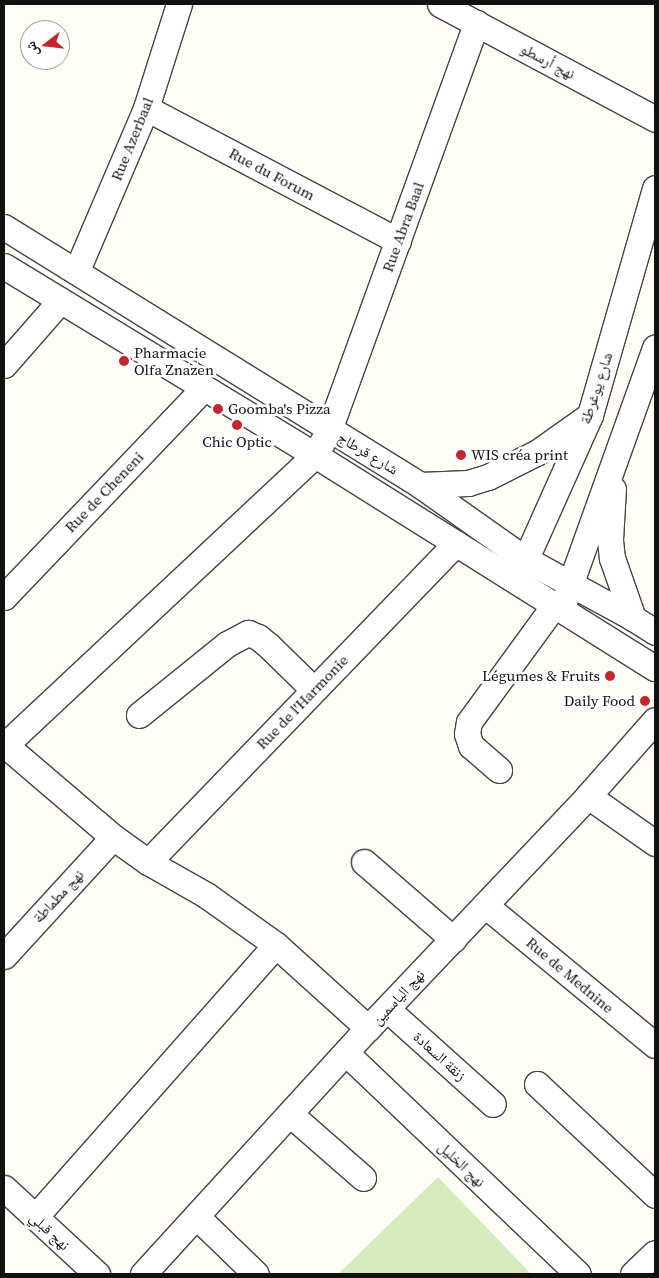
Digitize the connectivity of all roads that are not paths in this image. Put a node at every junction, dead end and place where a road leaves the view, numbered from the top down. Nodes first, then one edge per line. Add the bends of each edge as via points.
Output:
1 (178, 4) edge
2 (440, 4) edge
3 (476, 23) junction
4 (146, 108) junction
5 (655, 119) edge
6 (655, 188) edge
7 (4, 227) edge
8 (398, 240) junction
9 (4, 266) edge
10 (77, 270) junction
11 (61, 300) junction
12 (655, 348) edge
13 (4, 366) edge
14 (204, 388) junction
15 (590, 415) junction
16 (329, 430) junction
17 (315, 455) junction
18 (615, 456) junction
19 (420, 485) junction
20 (456, 543) junction
21 (521, 570) junction
22 (4, 597) edge
23 (563, 600) junction
24 (633, 618) junction
25 (655, 632) edge
26 (655, 668) edge
27 (314, 690) junction
28 (139, 715) dead end
29 (655, 720) edge
30 (4, 745) edge
31 (499, 770) dead end
32 (588, 796) junction
33 (113, 837) junction
34 (655, 843) edge
35 (148, 862) junction
36 (364, 862) dead end
37 (485, 905) junction
38 (453, 939) junction
39 (276, 945) junction
40 (4, 956) edge
41 (387, 1009) junction
42 (368, 1028) junction
43 (655, 1046) edge
44 (346, 1054) junction
45 (537, 1084) dead end
46 (493, 1104) dead end
47 (290, 1114) junction
48 (364, 1178) dead end
49 (4, 1188) edge
50 (655, 1195) edge
51 (196, 1216) junction
52 (35, 1217) junction
53 (655, 1253) edge
54 (97, 1274) edge
55 (143, 1274) edge
56 (256, 1274) edge
57 (578, 1274) edge
58 (633, 1274) edge

1 - 4 street, Rue Azerbaal
2 - 3 street, نهج أرسطو
3 - 5 street, نهج أرسطو
3 - 8 street, Rue Abra Baal
4 - 8 street, Rue du Forum
4 - 10 street, Rue Azerbaal
6 - 15 street, شارع يوغرطة
7 - 10 street, شارع قرطاج
8 - 16 street, Rue Abra Baal
9 - 11 street, شارع قرطاج
10 - 16 street, شارع قرطاج
11 - 13 street
11 - 14 street, شارع قرطاج
12 - 18 street
14 - 17 street, شارع قرطاج
14 - 22 street, Rue de Cheneni
15 - 19 street via 538,452 488,477 468,482
15 - 21 street, شارع يوغرطة
16 - 17 street, Rue Abra Baal
16 - 19 street, شارع قرطاج
17 - 20 street, شارع قرطاج
17 - 30 street, Rue Abra Baal
18 - 23 street
18 - 24 street via 612,558
19 - 21 street, شارع قرطاج
20 - 21 street, شارع قرطاج
20 - 27 street, Rue de l'Harmonie
21 - 23 street, شارع قرطاج
23 - 24 street, شارع قرطاج
23 - 26 street, شارع قرطاج
23 - 31 street via 469,722 466,734 471,746
24 - 25 street, شارع قرطاج
27 - 28 street via 268,645 248,633 227,644
27 - 35 street, Rue de l'Harmonie
29 - 32 street, نهج الياسمين
30 - 33 street
32 - 34 street
32 - 37 street, نهج الياسمين
33 - 35 street
33 - 40 street, نهج مطماطة
35 - 39 street via 206,894
36 - 38 street
37 - 38 street, نهج الياسمين
37 - 43 street, Rue de Mednine
38 - 41 street, نهج الياسمين
39 - 42 street
39 - 52 street
41 - 42 street, نهج الياسمين
41 - 46 street, زنقة السعادة
42 - 44 street, نهج الياسمين
44 - 47 street, نهج الياسمين
44 - 57 street, نهج الخليل
45 - 50 street
47 - 48 street
47 - 51 street, نهج الياسمين
49 - 52 street, نهج قبلي
51 - 55 street, نهج الياسمين
51 - 56 street
52 - 54 street, نهج قبلي
53 - 58 street

